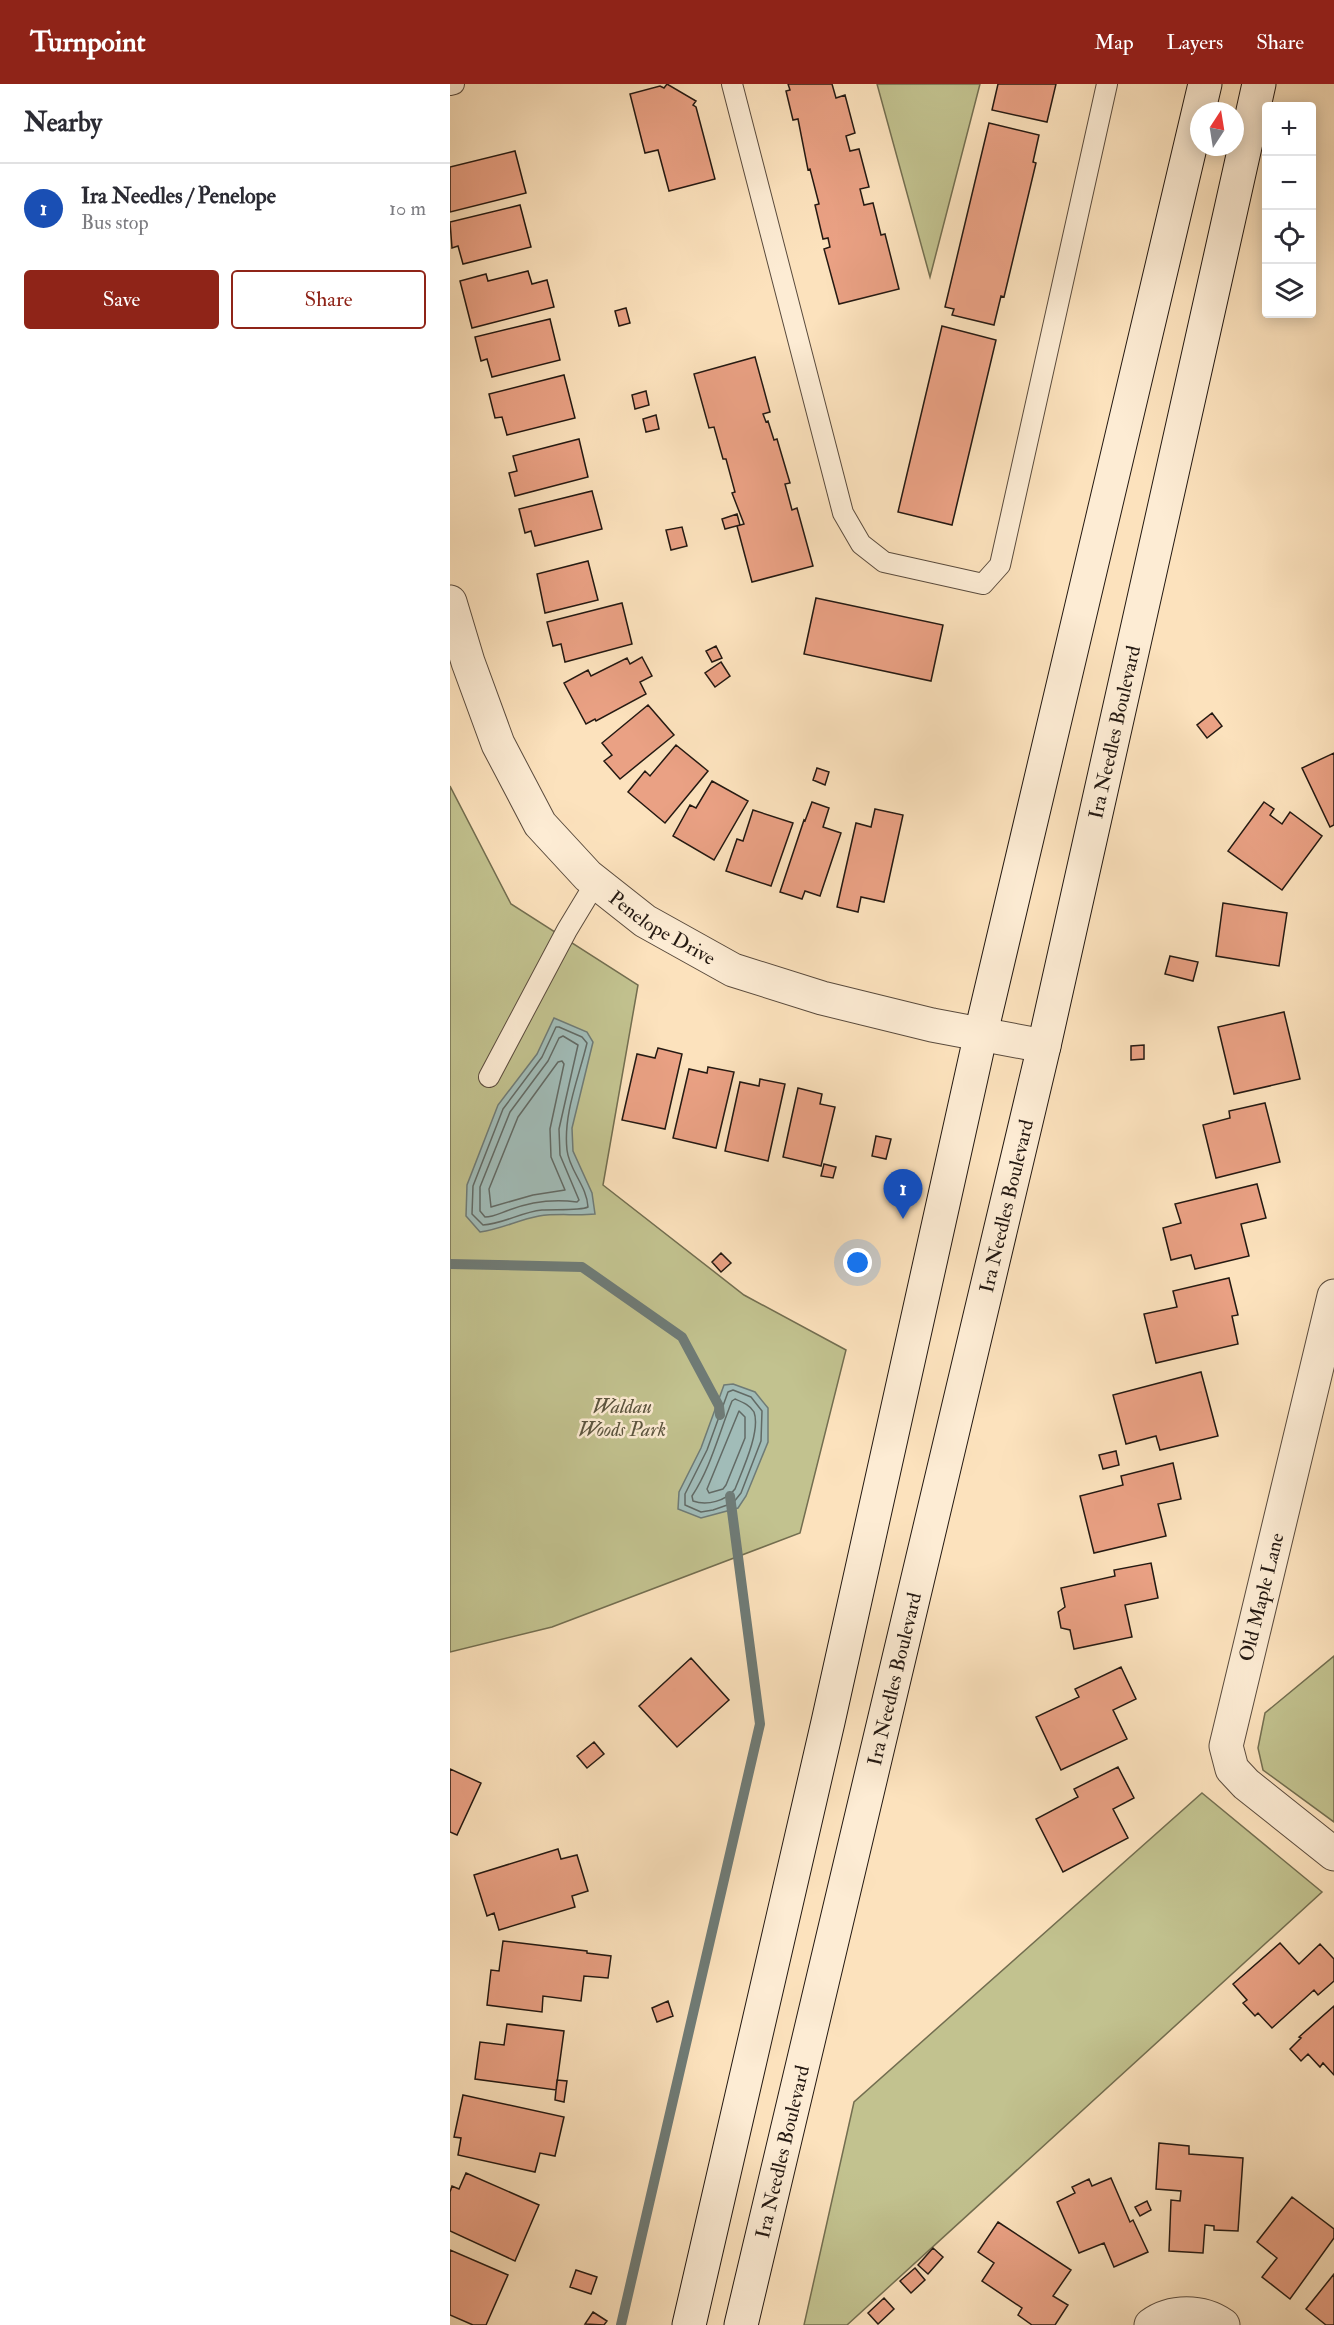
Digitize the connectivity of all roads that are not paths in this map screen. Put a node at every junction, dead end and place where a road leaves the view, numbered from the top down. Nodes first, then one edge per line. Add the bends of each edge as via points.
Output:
1 (732, 84) edge
2 (1107, 84) edge
3 (1205, 84) edge
4 (1259, 84) edge
5 (450, 602) edge
6 (596, 882) junction
7 (981, 1033) junction
8 (1044, 1046) junction
9 (489, 1077) dead end
10 (1334, 1296) edge
11 (1334, 1854) edge
12 (689, 2325) edge
13 (741, 2325) edge
14 (1151, 2325) edge
15 (1223, 2325) edge

1 - 2 lane via 843,513 861,544 884,562 982,584 1000,565
3 - 7 main road
4 - 8 main road, Ira Needles Boulevard
5 - 6 main road, Penelope Drive via 498,744 540,824
6 - 7 main road, Penelope Drive via 645,921 733,970 822,998
6 - 9 lane
7 - 8 main road, Penelope Drive
7 - 12 main road
8 - 13 main road, Ira Needles Boulevard
10 - 11 main road, Old Maple Lane via 1226,1746 1232,1769 1246,1784
14 - 15 main road via 1168,2316 1190,2313

